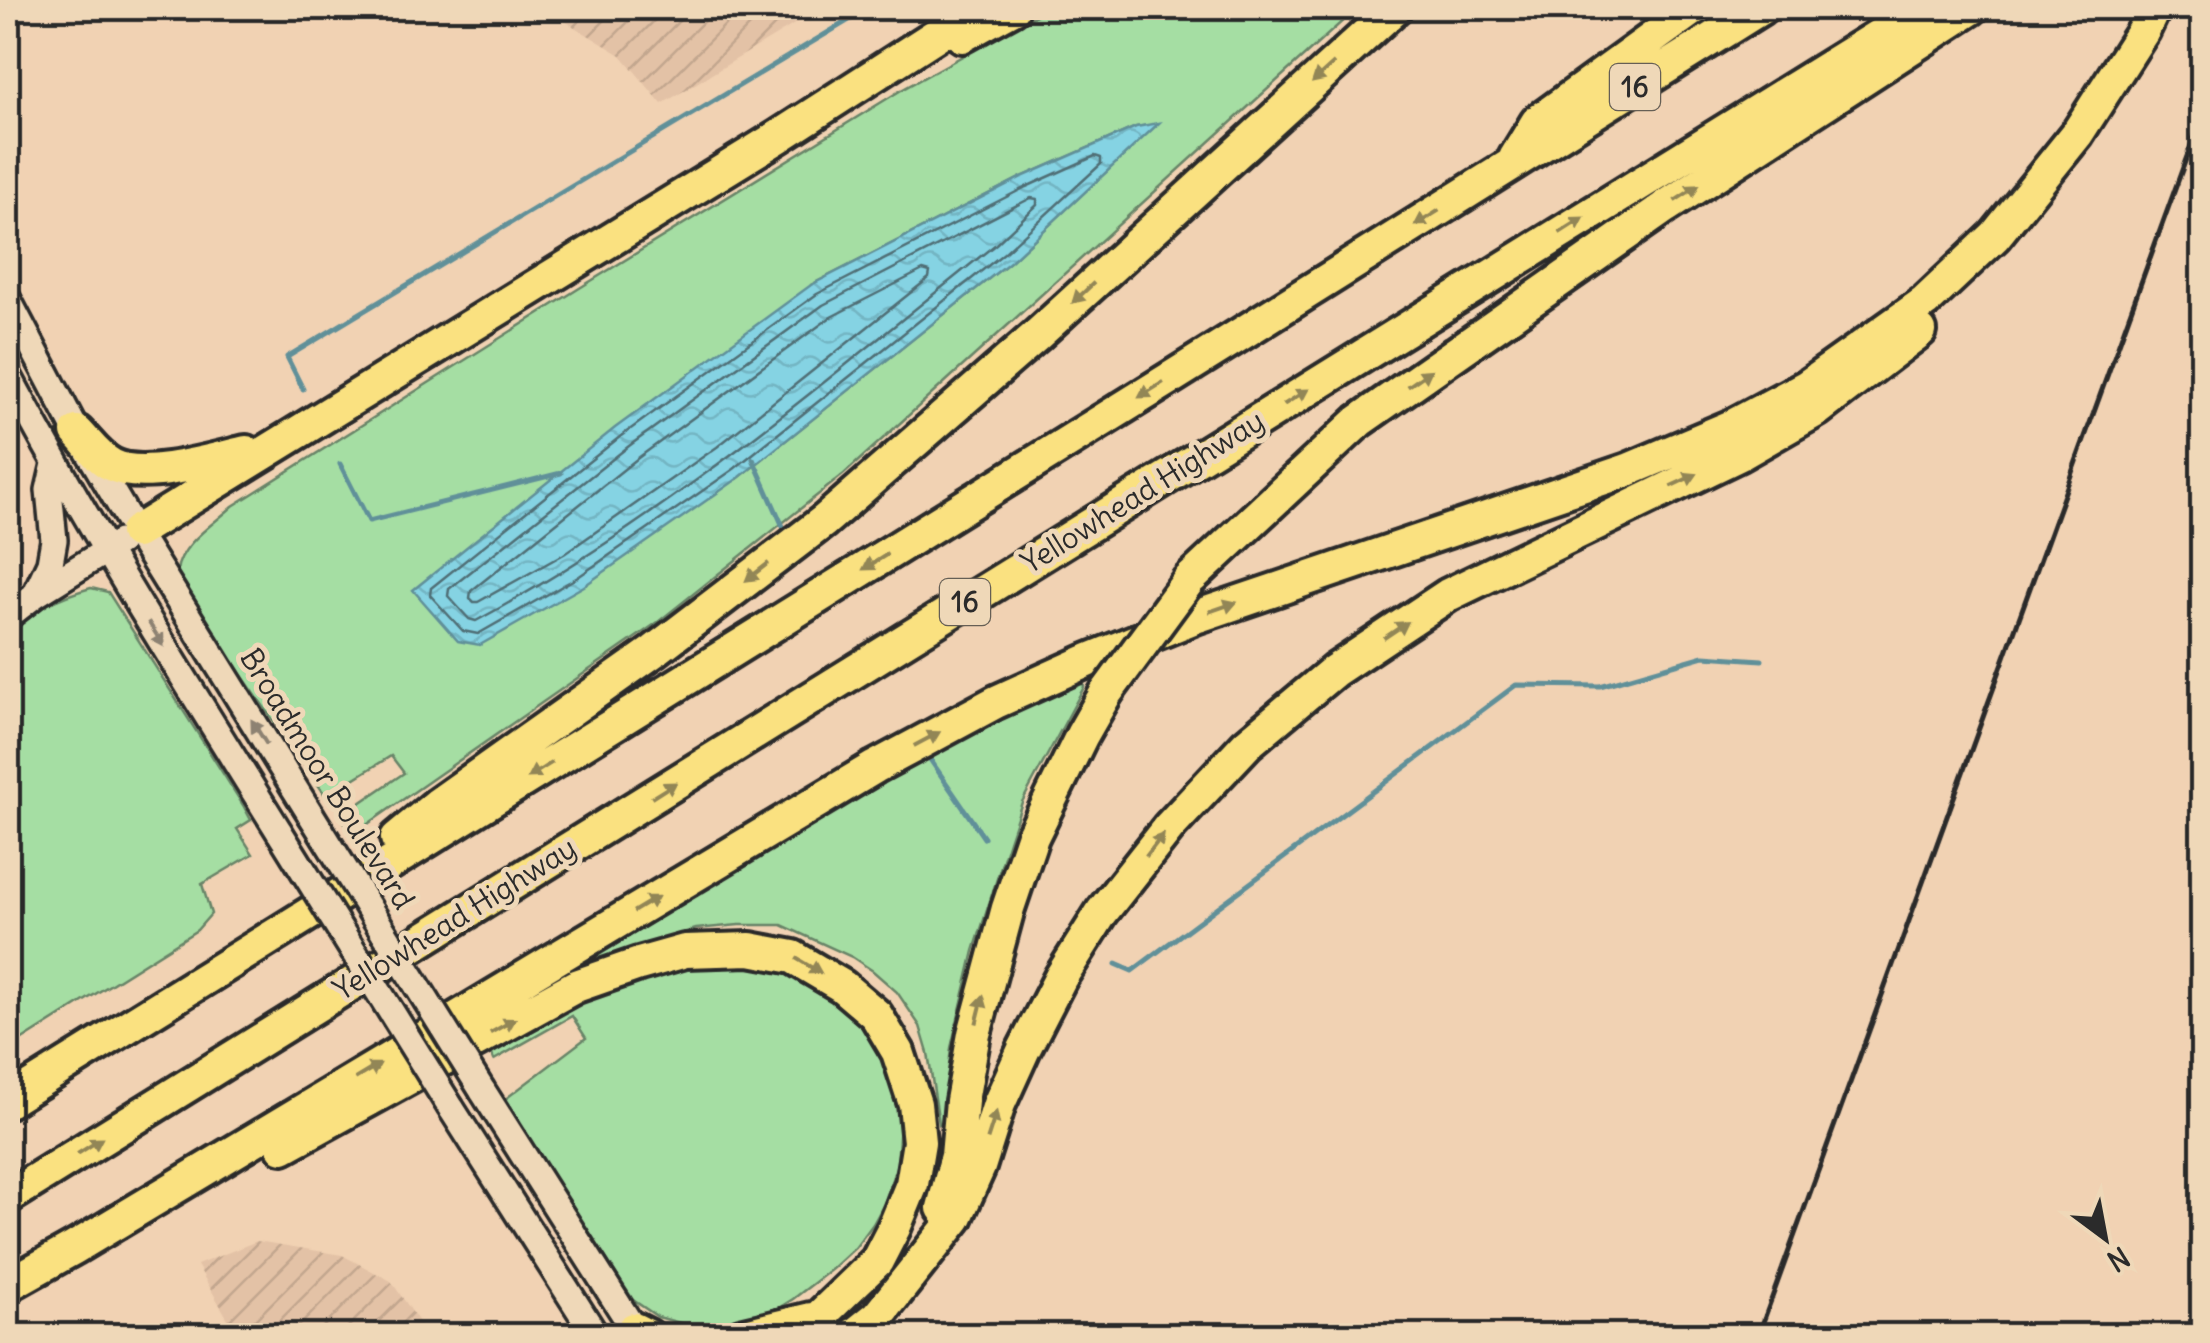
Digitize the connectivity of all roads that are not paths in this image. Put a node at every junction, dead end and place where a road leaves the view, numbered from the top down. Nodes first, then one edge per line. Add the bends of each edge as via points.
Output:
1 (978, 8) edge
2 (1014, 8) edge
3 (1395, 8) edge
4 (1694, 8) edge
5 (1761, 8) edge
6 (1922, 8) edge
7 (1972, 8) edge
8 (2154, 8) edge
9 (2078, 134) junction
10 (778, 137) junction
11 (1510, 166) junction
12 (8, 300) edge
13 (8, 375) edge
14 (77, 432) junction
15 (274, 446) junction
16 (55, 464) junction
17 (136, 532) junction
18 (105, 551) junction
19 (35, 595) junction
20 (8, 616) edge
21 (299, 919) junction
22 (8, 1101) edge
23 (8, 1198) edge
24 (74, 1248) junction
25 (916, 1272) junction
26 (8, 1286) edge
27 (820, 1316) junction
28 (640, 1333) edge
29 (596, 1336) edge
30 (741, 1336) edge
31 (793, 1336) edge
32 (853, 1336) edge

1 - 10 highway
2 - 10 highway
3 -> 21 highway via 824,521 654,652 438,804
4 - 11 highway via 1537,122
5 - 11 highway, 16
23 -> 6 highway, Yellowhead Highway / 16
25 -> 7 highway, bridge via 942,1213 974,1034 1032,837 1106,693 1189,580 1359,421 1665,208
8 - 9 highway
24 -> 9 highway via 875,767 996,702 1198,616 1628,470 1806,386 1925,302 1995,236
25 -> 9 highway via 956,1218 999,1104 1061,977 1158,841 1247,744 1334,671 1448,595 1817,410 1940,315 2008,248
10 - 15 highway
11 -> 21 highway, 16
12 - 14 main road, Broadmoor Boulevard
13 - 16 main road
14 - 15 highway via 103,459 126,470
14 - 17 main road, Broadmoor Boulevard
15 - 17 highway
16 - 18 main road
16 - 19 main road via 48,490 54,540
17 - 18 main road
28 -> 17 main road, Broadmoor Boulevard, bridge
18 - 19 main road
18 -> 29 main road, bridge
19 - 20 main road
21 - 22 highway, 16
24 - 26 highway
24 -> 27 highway via 275,1151 576,986 685,951 750,949 793,956 876,1015 898,1052 915,1104 919,1142 912,1184 894,1228 877,1261
25 - 32 highway
27 - 30 highway
27 - 31 highway

